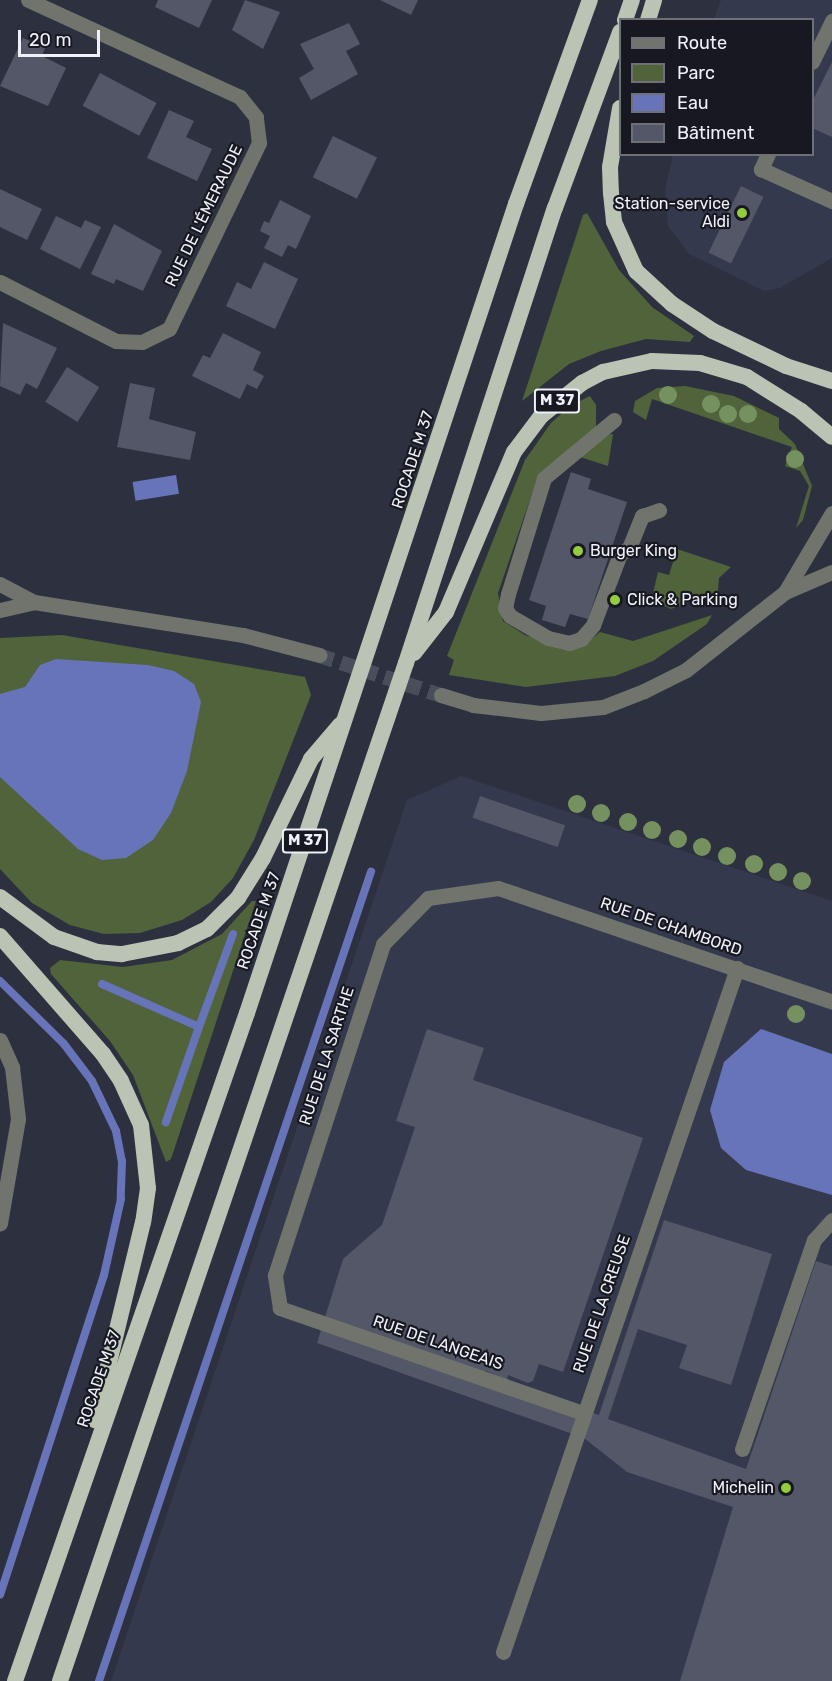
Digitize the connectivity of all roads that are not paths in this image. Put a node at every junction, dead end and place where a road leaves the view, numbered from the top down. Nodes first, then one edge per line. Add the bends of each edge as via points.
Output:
1 (28, 0) edge
2 (590, 0) edge
3 (632, 0) edge
4 (654, 0) edge
5 (626, 18) edge
6 (649, 18) edge
7 (832, 21) edge
8 (619, 37) edge
9 (814, 60) edge
10 (619, 119) edge
11 (767, 156) edge
12 (832, 201) edge
13 (0, 282) edge
14 (832, 381) edge
15 (614, 420) dead end
16 (832, 437) edge
17 (659, 510) dead end
18 (832, 513) edge
19 (832, 572) edge
20 (0, 584) edge
21 (785, 592) junction
22 (34, 602) junction
23 (0, 610) edge
24 (319, 655) tunnel mouth
25 (406, 663) junction
26 (441, 695) tunnel mouth
27 (346, 718) junction
28 (498, 888) joint
29 (0, 897) edge
30 (0, 936) edge
31 (737, 968) junction
32 (832, 1002) edge
33 (0, 1040) edge
34 (832, 1220) edge
35 (0, 1223) edge
36 (280, 1308) joint
37 (584, 1413) junction
38 (742, 1449) dead end
39 (89, 1462) junction
40 (503, 1652) dead end
41 (15, 1681) edge
42 (60, 1681) edge

1 - 13 street, RUE DE L'ÉMERAUDE via 240,97 256,117 259,143 169,329 142,342 116,341
2 - 27 highway, ROCADE M 37 / M 37 via 516,204
3 - 5 highway
4 - 6 highway
7 - 9 street
8 - 25 highway, M 37 via 555,208
10 - 14 highway via 610,167 614,222 636,271 672,304 713,331 786,366
11 - 12 street via 761,169
15 - 17 street via 544,478 508,594 505,608 510,616 548,638 569,642 581,639 593,625 620,554 628,548 642,516
16 - 25 highway, M 37 via 801,411 747,377 700,363 652,361 614,369 582,383 541,416 514,452 446,612
18 - 21 street
19 - 21 street
20 - 22 street
21 - 26 street via 686,670 603,707 575,712 505,711
22 - 23 street
22 - 24 street via 243,635
25 - 42 highway, M 37
27 - 29 highway, M 37 via 311,759 263,858 244,888 207,928 178,943 150,951 97,952 54,937
27 - 39 highway, ROCADE M 37 / M 37
28 - 31 street, RUE DE CHAMBORD
28 - 36 street, RUE DE LA SARTHE via 428,898 382,944 275,1275
30 - 39 highway, M 37 via 77,1022 121,1080 141,1125 147,1156 143,1222 109,1354
31 - 32 street, RUE DE CHAMBORD
31 - 37 street, RUE DE LA CREUSE
33 - 35 street via 12,1067 18,1119
34 - 38 street via 814,1239
36 - 37 street, RUE DE LANGEAIS
37 - 40 street, RUE DE LA CREUSE
39 - 41 highway, ROCADE M 37 / M 37

